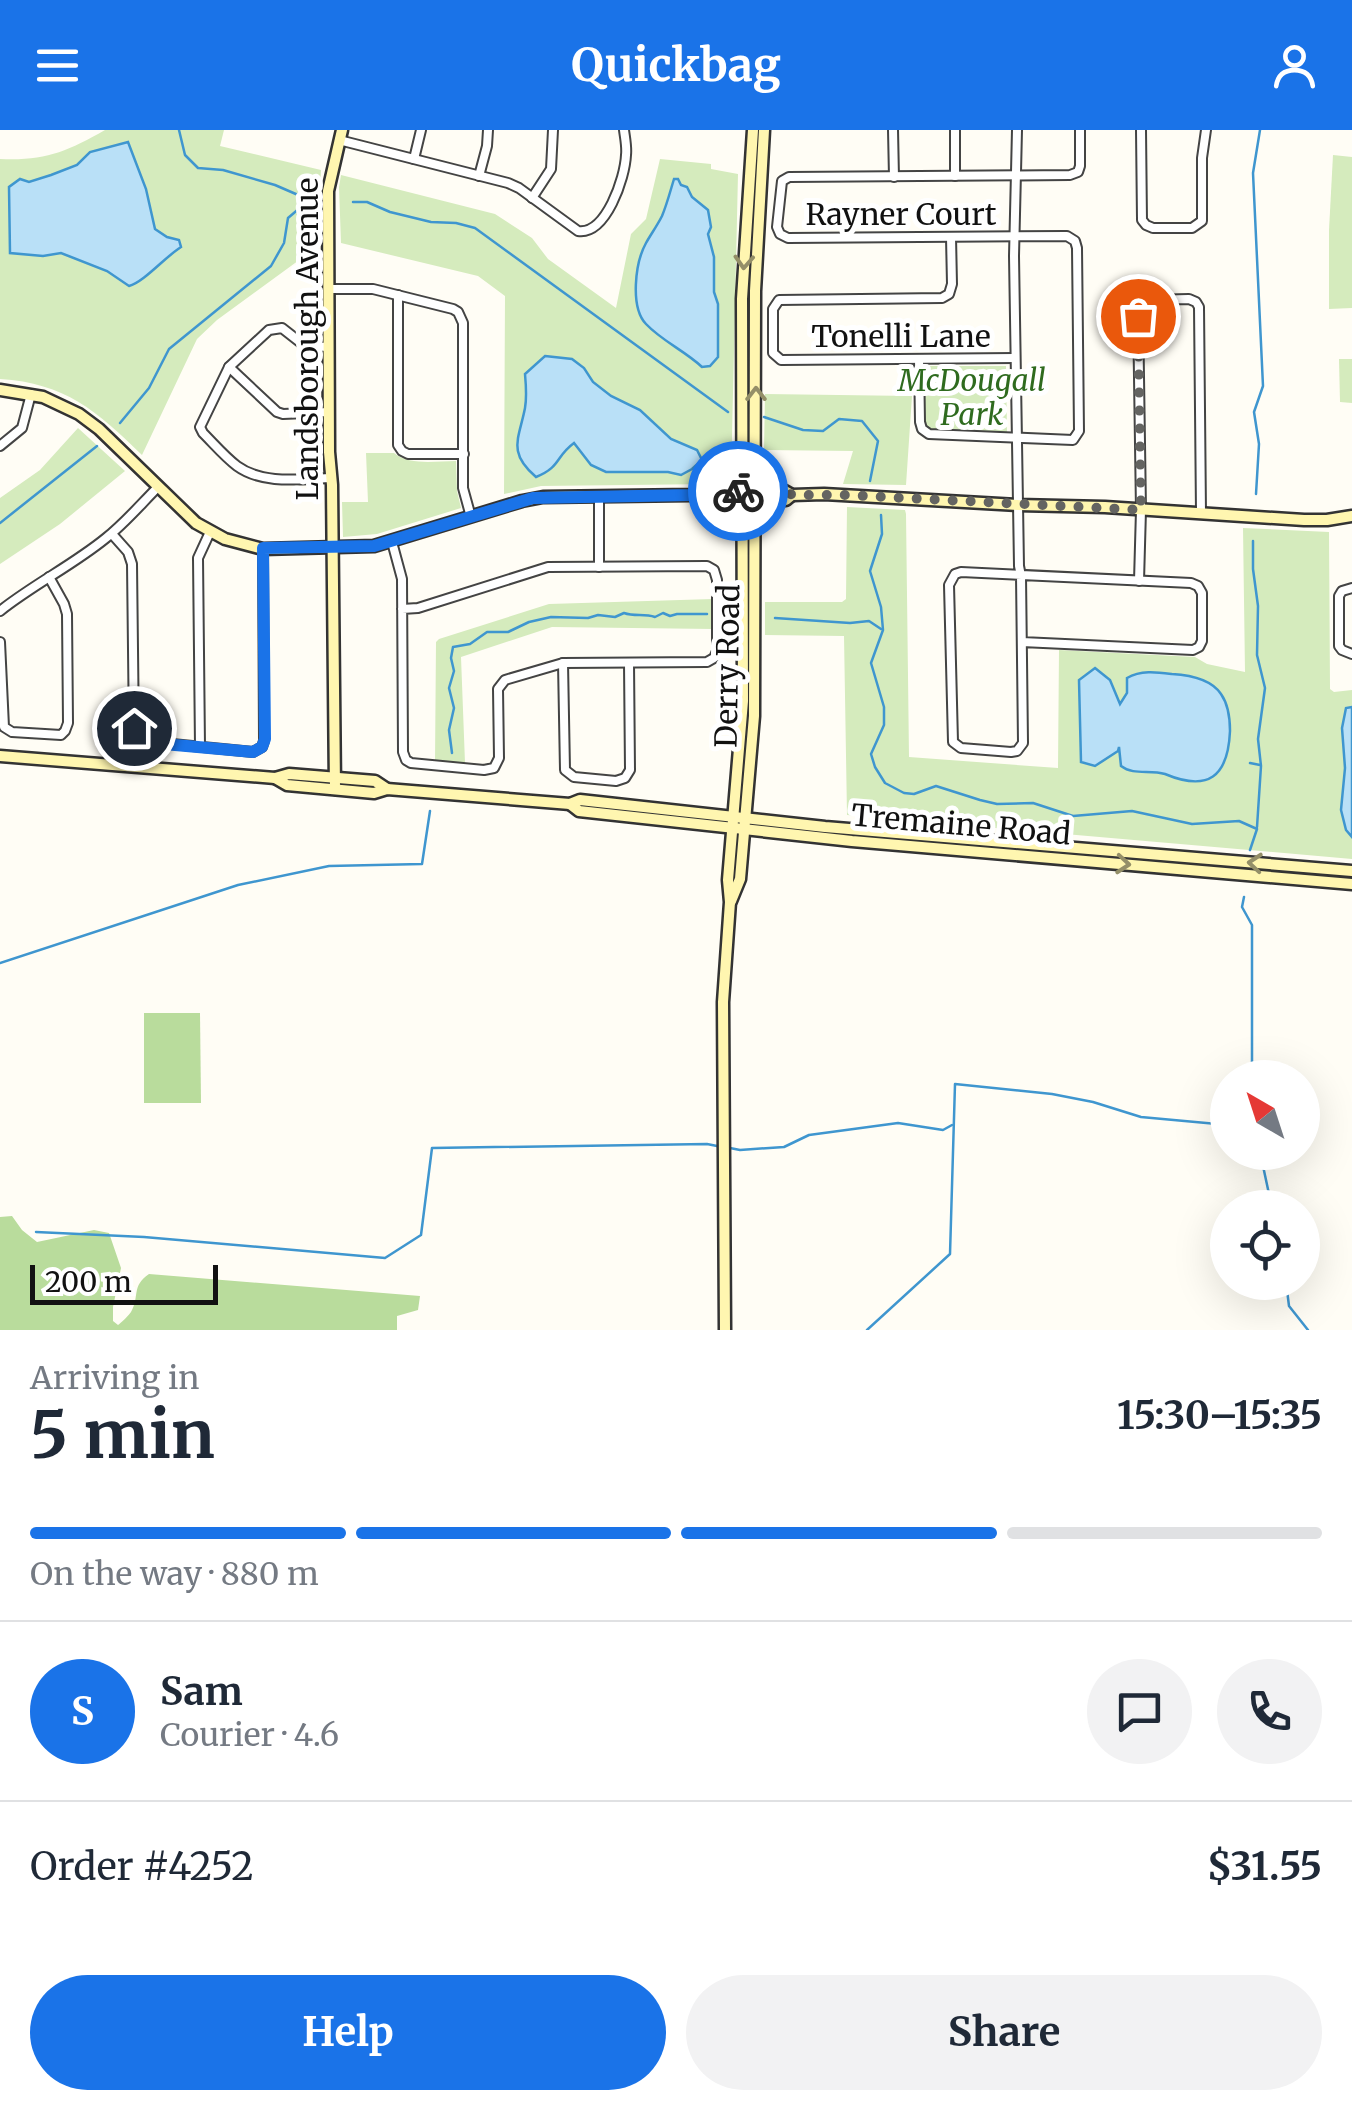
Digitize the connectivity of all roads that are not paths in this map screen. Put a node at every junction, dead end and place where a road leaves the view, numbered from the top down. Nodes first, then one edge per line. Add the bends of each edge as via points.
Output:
1 (421, 130) edge
2 (488, 130) edge
3 (553, 130) edge
4 (624, 130) edge
5 (753, 130) edge
6 (764, 130) edge
7 (894, 130) edge
8 (954, 130) edge
9 (1017, 130) edge
10 (1080, 130) edge
11 (1141, 130) edge
12 (1206, 130) edge
13 (340, 135) edge
14 (414, 159) junction
15 (479, 176) junction
16 (894, 176) junction
17 (955, 176) junction
18 (1017, 176) junction
19 (532, 198) junction
20 (1014, 236) junction
21 (951, 237) junction
22 (329, 289) junction
23 (398, 295) junction
24 (329, 347) junction
25 (1016, 358) junction
26 (919, 359) junction
27 (229, 367) junction
28 (0, 390) edge
29 (32, 394) junction
30 (329, 412) junction
31 (1016, 439) junction
32 (0, 446) edge
33 (464, 454) junction
34 (331, 478) junction
35 (158, 487) junction
36 (743, 496) junction
37 (756, 496) junction
38 (599, 497) junction
39 (1018, 505) junction
40 (1141, 510) junction
41 (1201, 513) junction
42 (472, 516) junction
43 (1352, 516) edge
44 (210, 532) junction
45 (112, 534) junction
46 (392, 542) junction
47 (263, 548) junction
48 (332, 548) junction
49 (600, 567) junction
50 (1021, 576) junction
51 (49, 577) junction
52 (1138, 581) junction
53 (1352, 588) edge
54 (402, 609) junction
55 (0, 610) edge
56 (0, 642) edge
57 (1022, 642) junction
58 (1352, 654) edge
59 (629, 662) junction
60 (563, 663) junction
61 (200, 747) junction
62 (0, 756) edge
63 (335, 784) junction
64 (740, 824) junction
65 (1352, 871) edge
66 (1352, 884) edge
67 (725, 1330) edge

1 - 14 street
2 - 15 street
3 - 19 street via 551,169
4 - 19 street via 620,184 594,228 578,231
5 -> 36 main road, Derry Road via 742,299
37 -> 6 main road, Derry Road via 755,291
7 - 16 street
8 - 17 street
9 - 18 street
10 - 18 street, Rayner Court via 1078,172
11 - 12 street via 1144,223 1192,228 1203,217
13 - 14 street
13 - 22 main road, Landsborough Avenue via 328,191
14 - 15 street
15 - 19 street
16 - 17 street, Rayner Court
16 - 21 street, Rayner Court via 785,179 778,231 788,238
17 - 18 street, Rayner Court
18 - 20 street
20 - 21 street, Rayner Court
20 - 25 street
20 - 31 street, Rayner Court via 1070,237 1076,244 1079,431 1068,441
21 - 26 street, Tonelli Lane via 952,288 945,296 781,299 774,306 773,350 781,360
22 - 23 street
22 - 24 main road, Landsborough Avenue
23 - 33 street via 453,310 462,319
23 - 33 street via 398,445 404,454
24 - 27 street via 304,346 273,328
24 - 30 main road, Landsborough Avenue
25 - 26 street, Tonelli Lane
25 - 31 street
26 - 31 street via 924,432
27 - 30 street via 277,412
27 - 34 street via 200,422 203,433 236,466 258,477
28 - 29 main road
29 - 32 street via 22,428
29 - 35 main road via 86,418
30 - 34 main road, Landsborough Avenue
31 - 39 street
33 - 42 street via 463,488
34 - 48 main road, Landsborough Avenue
35 - 44 main road
35 - 45 street
36 - 37 main road
36 - 38 main road via 718,491
36 - 64 main road, Derry Road
37 - 39 main road
37 - 64 main road, Derry Road via 754,716
38 - 42 main road via 533,498
38 - 49 street
39 - 40 main road
39 - 50 street
40 - 41 main road
40 - 41 street via 1139,306 1189,299 1200,310
40 - 52 street
41 - 43 main road
42 - 46 main road
44 - 47 main road
44 - 61 street via 198,558
45 - 51 street
45 - 61 street via 132,564 134,734 142,742
46 - 48 main road
46 - 54 street
47 - 48 main road
47 - 61 street via 264,742 253,752
48 - 63 main road, Landsborough Avenue
49 - 54 street via 540,568
49 - 59 street via 708,566 716,574 714,658
50 - 52 street
50 - 57 street
50 - 57 street via 961,572 950,580 955,745 1011,752 1022,746
51 - 55 street
51 - 56 street via 67,614 68,723 61,735 4,727
52 - 57 street via 1200,588 1200,646
53 - 58 street via 1339,596 1340,646
54 - 60 street via 403,752 411,763 494,768 500,684
59 - 60 street
59 - 60 street via 630,770 616,781 565,770
62 - 63 main road, Tremaine Road
63 - 64 main road, Tremaine Road via 374,793 580,800
65 -> 64 main road, Tremaine Road
64 -> 66 main road, Tremaine Road
64 - 67 main road, Derry Road via 728,880 724,1002

